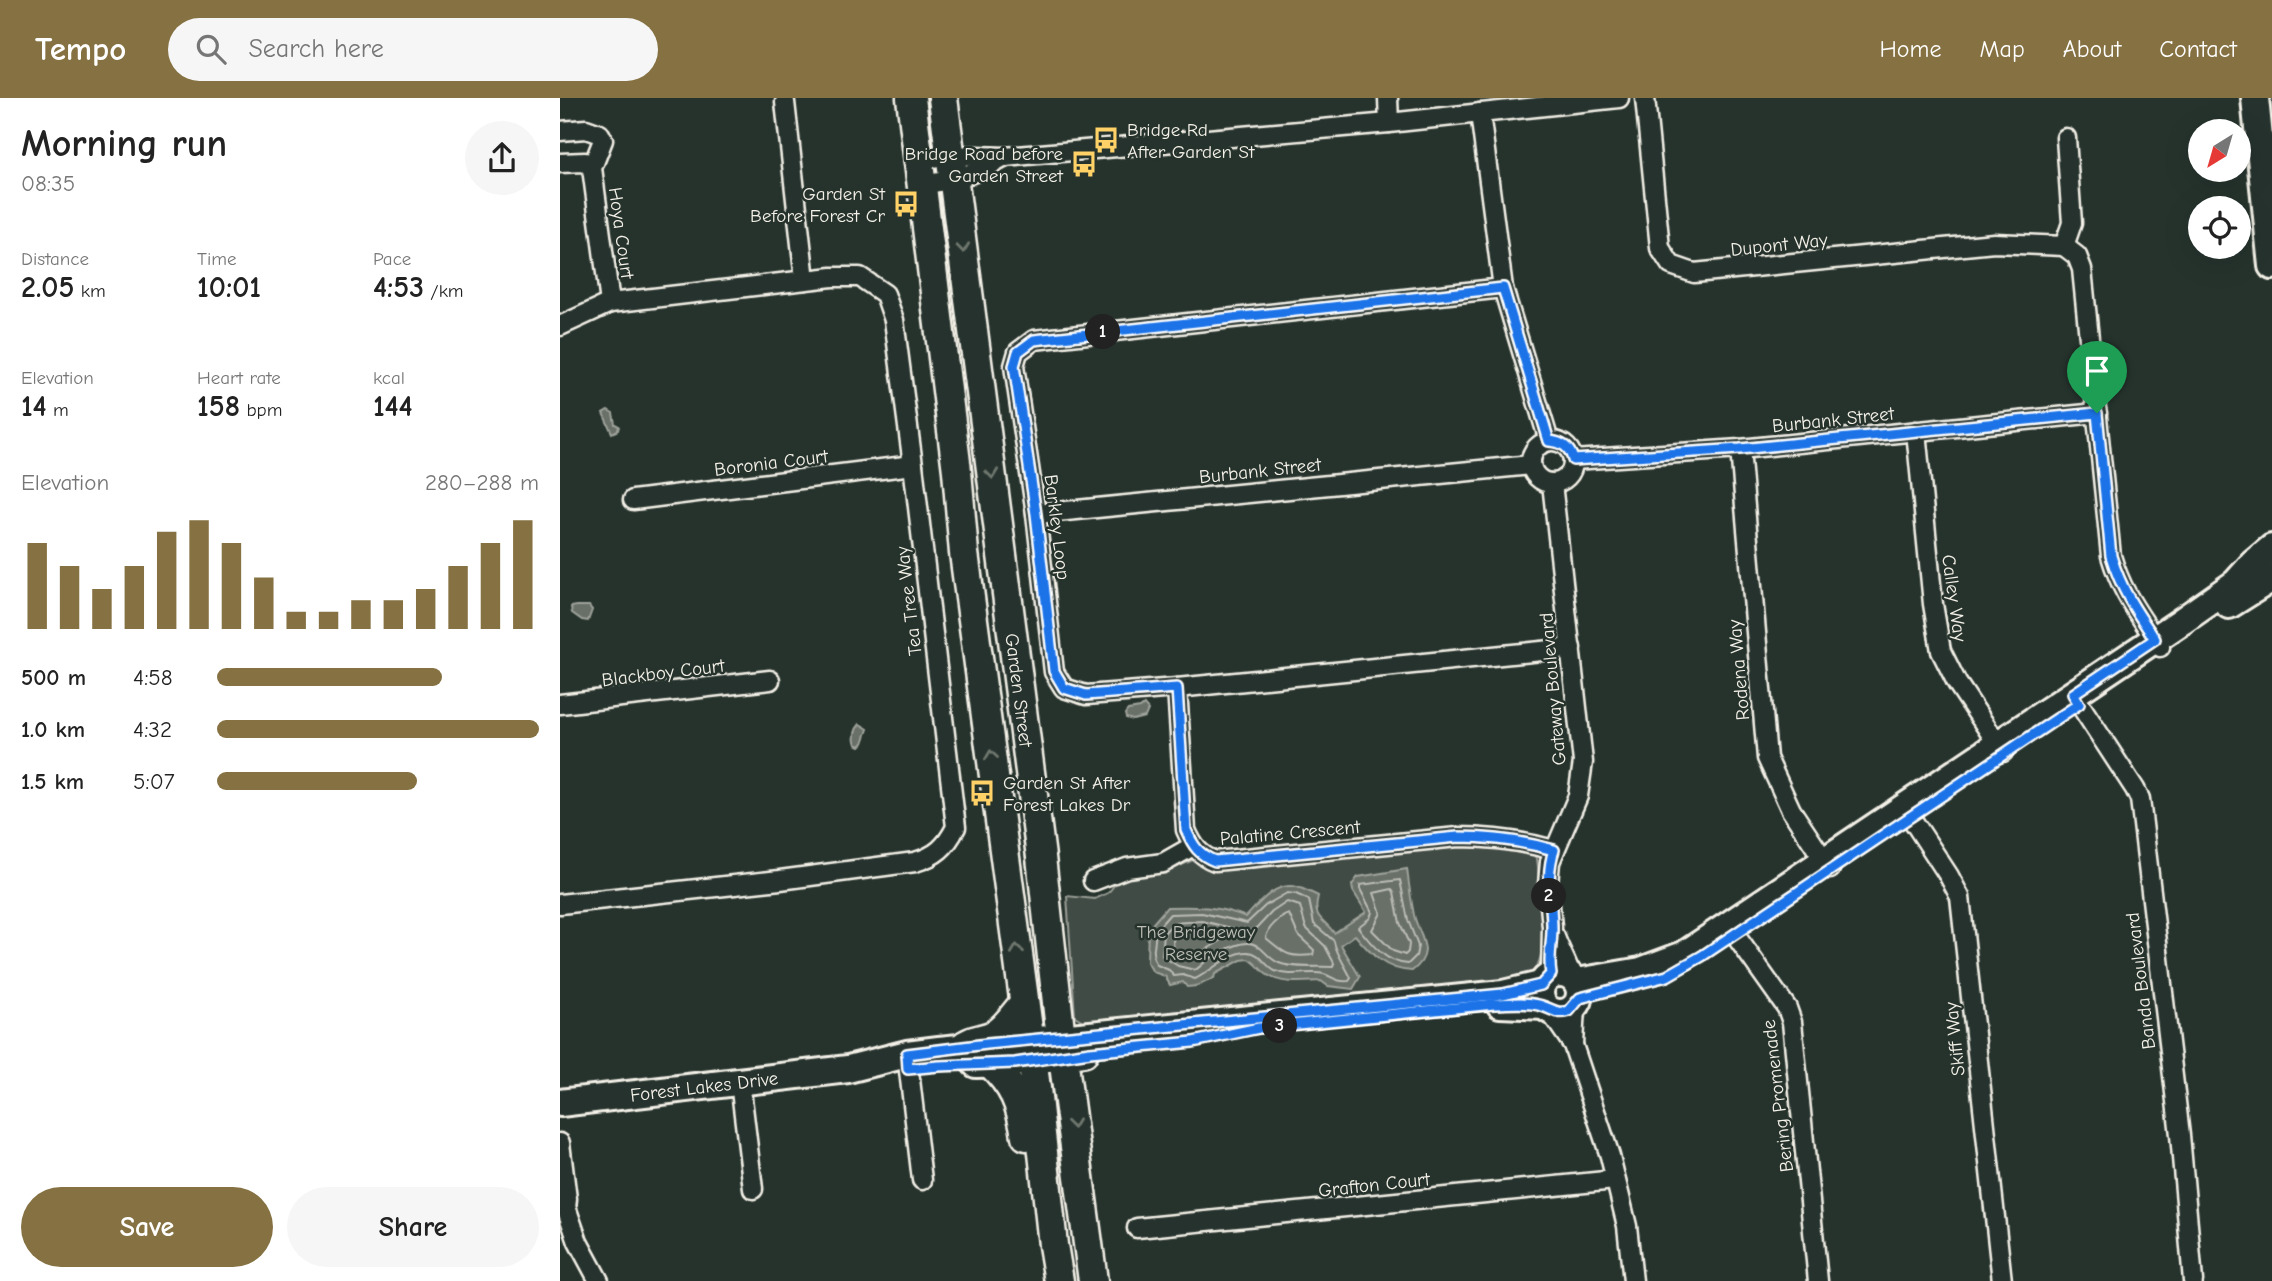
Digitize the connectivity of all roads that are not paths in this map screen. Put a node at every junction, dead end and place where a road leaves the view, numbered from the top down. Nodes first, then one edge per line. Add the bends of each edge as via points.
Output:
1 (911, 98) edge
2 (943, 98) edge
3 (1388, 98) edge
4 (1619, 98) edge
5 (1645, 98) edge
6 (2255, 98) edge
7 (785, 102) dead end
8 (1479, 113) junction
9 (1390, 123) junction
10 (560, 131) edge
11 (2066, 138) dead end
12 (1005, 158) junction
13 (560, 163) edge
14 (592, 168) junction
15 (952, 168) junction
16 (921, 172) junction
17 (2064, 246) junction
18 (2272, 266) edge
19 (805, 280) junction
20 (1503, 288) junction
21 (610, 303) junction
22 (560, 327) edge
23 (2097, 413) junction
24 (1916, 431) junction
25 (1549, 441) junction
26 (1740, 449) junction
27 (1573, 460) junction
28 (1531, 464) junction
29 (914, 465) junction
30 (1552, 483) junction
31 (634, 500) dead end
32 (1036, 514) junction
33 (2272, 548) edge
34 (2272, 578) edge
35 (2158, 644) junction
36 (1571, 648) junction
37 (770, 680) dead end
38 (1177, 688) junction
39 (2076, 699) junction
40 (560, 704) edge
41 (2001, 749) junction
42 (1907, 812) junction
43 (1193, 846) junction
44 (1554, 850) junction
45 (1827, 865) junction
46 (1093, 881) dead end
47 (560, 904) edge
48 (1732, 929) junction
49 (1561, 992) junction
50 (1024, 1003) junction
51 (1573, 1045) junction
52 (963, 1047) junction
53 (1063, 1047) junction
54 (1030, 1051) junction
55 (907, 1062) junction
56 (990, 1063) junction
57 (740, 1082) junction
58 (560, 1103) edge
59 (560, 1143) edge
60 (922, 1180) dead end
61 (1615, 1181) junction
62 (753, 1189) dead end
63 (563, 1203) edge
64 (1137, 1228) dead end
65 (1053, 1245) junction
66 (598, 1281) edge
67 (1059, 1281) edge
68 (1093, 1281) edge
69 (1633, 1281) edge
70 (1818, 1281) edge
71 (2002, 1281) edge
72 (2193, 1281) edge

1 - 16 main road, Garden Street
2 - 15 main road, Garden Street
3 - 9 street
4 - 8 street
5 - 17 street, Dupont Way via 1661,248 1671,265 1694,274 1994,243
6 - 18 street
7 - 19 street
8 - 9 street
8 - 20 street
9 - 12 street
10 - 14 street, Hoya Court via 586,129 600,134 603,139
11 - 17 street via 2073,223
12 - 15 street
12 - 15 street via 980,171
13 - 14 street, Hoya Court via 585,162
14 - 21 street, Hoya Court
15 - 16 street
15 - 16 street
15 -> 53 main road, Garden Street
50 -> 16 main road, Garden Street via 964,553
17 - 23 street via 2077,256 2082,269
19 - 21 street, Tea Tree Way
19 - 29 street, Tea Tree Way via 860,277 885,294 894,320
20 - 25 street
20 - 32 street, Barkley Loop via 1034,340 1018,352 1014,366
21 - 22 street, Tea Tree Way
23 - 24 street, Burbank Street
23 - 35 street via 2111,556 2127,598
24 - 26 street, Burbank Street
24 - 41 street, Calley Way via 1941,652
25 - 27 street via 1564,444
25 - 28 street via 1534,450
26 - 27 street, Burbank Street
26 - 45 street, Rodena Way via 1767,758 1791,810
27 - 30 street via 1569,474
28 - 30 street via 1539,478
28 - 32 street, Burbank Street
29 - 31 street, Boronia Court
29 - 47 street, Tea Tree Way via 956,827 943,849 915,862
30 - 36 street, Gateway Boulevard
32 - 38 street, Barkley Loop via 1054,671 1064,688 1086,695
33 - 35 street via 2236,583
34 - 35 street
35 - 39 street
36 - 38 street, Barkley Loop
36 - 44 street, Gateway Boulevard via 1583,762 1578,796
37 - 40 street, Blackboy Court
38 - 43 street, Palatine Crescent via 1186,830
39 - 41 street
39 - 72 street, Banda Boulevard via 2140,799
41 - 42 street
42 - 45 street
42 - 71 street, Skiff Way via 1960,897
43 - 44 street, Palatine Crescent via 1215,861 1458,837 1520,840
43 - 46 street via 1163,863 1127,868
44 - 49 street, Gateway Boulevard via 1548,884
45 - 48 street
48 - 49 street via 1670,961
48 - 70 street, Bering Promenade via 1792,1022
49 - 51 street, Gateway Boulevard
49 - 51 street, Gateway Boulevard
49 - 53 street via 1494,1004 1259,1028 1193,1042 1090,1052
50 - 52 main road via 998,1032
50 - 54 main road, Garden Street
51 - 61 street, Gateway Boulevard
52 - 54 street, Forest Lakes Drive
52 - 55 street, Forest Lakes Drive
53 - 54 street
53 -> 68 main road, Garden Street
54 - 56 street, Forest Lakes Drive
54 - 65 main road, Garden Street
55 - 56 street, Forest Lakes Drive
55 - 57 street, Forest Lakes Drive
55 - 60 street
56 - 65 main road via 1010,1085 1022,1110 1036,1218
57 - 58 street, Forest Lakes Drive
57 - 62 street
59 - 63 street via 567,1199
61 - 64 street, Grafton Court
61 - 69 street, Gateway Boulevard via 1627,1226
63 - 66 street
65 - 67 main road, Garden Street

